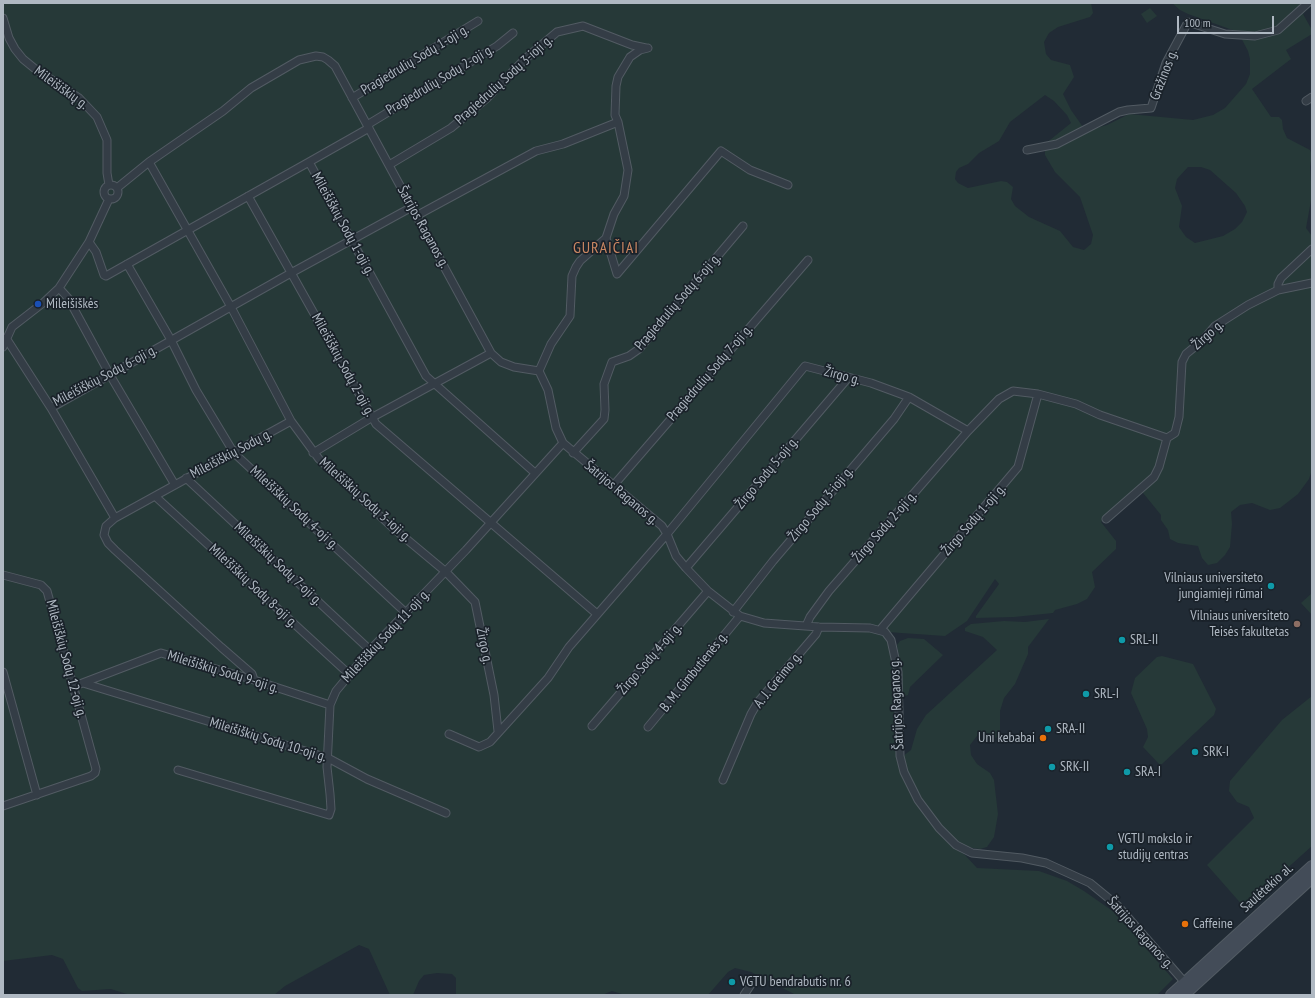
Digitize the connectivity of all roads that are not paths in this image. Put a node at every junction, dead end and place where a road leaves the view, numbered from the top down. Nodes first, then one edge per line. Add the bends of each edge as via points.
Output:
1 (1308, 3) edge
2 (3, 18) edge
3 (478, 21) dead end
4 (513, 33) dead end
5 (352, 98) junction
6 (618, 122) junction
7 (368, 127) junction
8 (1027, 150) dead end
9 (149, 162) junction
10 (309, 162) junction
11 (389, 165) junction
12 (109, 185) junction
13 (788, 185) dead end
14 (117, 188) junction
15 (248, 196) junction
16 (109, 199) junction
17 (412, 207) junction
18 (416, 216) junction
19 (744, 226) dead end
20 (187, 229) junction
21 (606, 238) junction
22 (352, 240) junction
23 (89, 242) junction
24 (1312, 249) edge
25 (808, 260) dead end
26 (127, 264) junction
27 (291, 272) junction
28 (1312, 283) edge
29 (59, 288) junction
30 (1278, 290) junction
31 (231, 307) junction
32 (6, 338) junction
33 (171, 340) junction
34 (3, 348) edge
35 (491, 353) junction
36 (539, 371) junction
37 (110, 375) junction
38 (848, 378) junction
39 (434, 383) junction
40 (1038, 394) junction
41 (909, 397) junction
42 (51, 408) junction
43 (371, 418) junction
44 (291, 421) junction
45 (968, 431) junction
46 (1167, 438) junction
47 (563, 443) junction
48 (234, 453) junction
49 (313, 453) junction
50 (573, 453) junction
51 (535, 473) junction
52 (186, 478) junction
53 (175, 485) junction
54 (613, 486) junction
55 (156, 497) junction
56 (115, 518) junction
57 (1106, 519) dead end
58 (491, 521) junction
59 (667, 534) junction
60 (686, 568) junction
61 (446, 572) junction
62 (3, 576) edge
63 (708, 591) junction
64 (406, 613) junction
65 (597, 614) junction
66 (736, 614) junction
67 (806, 626) junction
68 (819, 627) junction
69 (880, 630) junction
70 (370, 650) junction
71 (3, 672) edge
72 (350, 675) junction
73 (254, 680) junction
74 (84, 683) junction
75 (72, 687) junction
76 (330, 705) junction
77 (592, 726) dead end
78 (648, 727) dead end
79 (498, 731) junction
80 (449, 734) dead end
81 (328, 758) junction
82 (178, 770) dead end
83 (723, 780) dead end
84 (37, 795) junction
85 (3, 806) edge
86 (446, 813) dead end
87 (1312, 866) edge
88 (1312, 878) edge
89 (752, 983) dead end
90 (1186, 989) edge
91 (744, 995) edge
92 (1171, 995) edge

1 - 8 street, Gražinos g. via 1278,30 1255,36 1225,34 1188,22 1166,63 1151,108 1119,112 1057,144
2 - 12 street, Mileišiškių g. via 9,38 23,59 79,98 97,117 107,140 106,174
3 - 5 street, Pragiedrulių Sodų 1-oji g.
4 - 7 street, Pragiedrulių Sodų 2-oji g. via 497,46
5 - 7 street, Šatrijos Raganos g.
5 - 9 street, Šatrijos Raganos g. via 335,66 323,56 299,60 251,88 223,111
6 - 11 street, Pragiedrulių Sodų 3-ioji g. via 614,107 618,77 630,57 648,48 632,45 583,26 557,32 451,128
6 - 18 street via 563,144 536,151
6 - 21 street via 626,157 627,179 624,196 614,214
7 - 10 street, Pragiedrulių Sodų 2-oji g.
7 - 11 street, Šatrijos Raganos g.
9 - 14 street, Šatrijos Raganos g.
9 - 20 street
10 - 15 street, Mileišiškių Sodų 1-oji g.
10 - 22 street, Mileišiškių Sodų 1-oji g.
11 - 17 street, Šatrijos Raganos g.
12 - 14 street
12 - 16 street via 105,187 104,192
13 - 21 street via 750,170 721,151 616,274
14 - 16 street via 116,197
15 - 20 street, Mileišiškių Sodų 1-oji g.
15 - 27 street, Mileišiškių Sodų 2-oji g.
16 - 23 street
17 - 18 street, Šatrijos Raganos g.
17 - 22 street, Mileišiškių Sodų 6-oji g.
18 - 35 street, Šatrijos Raganos g.
19 - 50 street, Pragiedrulių Sodų 6-oji g. via 639,349 612,362 604,384 604,418
20 - 26 street, Mileišiškių Sodų 1-oji g.
20 - 31 street
21 - 36 street via 576,267 572,276 570,316 551,344
22 - 27 street, Mileišiškių Sodų 6-oji g.
22 - 39 street, Mileišiškių Sodų 1-oji g. via 426,376
23 - 26 street, Mileišiškių Sodų 1-oji g. via 96,252 104,275
23 - 29 street
24 - 30 street via 1281,278
25 - 54 street, Pragiedrulių Sodų 7-oji g.
26 - 33 street, Mileišiškių Sodų 4-oji g.
27 - 31 street, Mileišiškių Sodų 6-oji g.
27 - 43 street, Mileišiškių Sodų 2-oji g.
28 - 30 street, Žirgo g.
29 - 32 street via 12,327
29 - 37 street via 68,298
30 - 46 street, Žirgo g. via 1248,304 1218,323 1186,354 1182,362 1179,417 1175,433
31 - 33 street, Mileišiškių Sodų 6-oji g.
31 - 44 street
32 - 34 street
32 - 42 street, Mileišiškių Sodų 6-oji g.
33 - 37 street, Mileišiškių Sodų 6-oji g.
33 - 48 street, Mileišiškių Sodų 4-oji g. via 196,390
35 - 36 street, Šatrijos Raganos g. via 501,362 514,367
35 - 39 street
36 - 47 street, Šatrijos Raganos g. via 548,390 556,428
37 - 42 street, Mileišiškių Sodų 6-oji g.
37 - 53 street
38 - 41 street, Žirgo g. via 871,383
38 - 59 street, Žirgo g. via 805,366
38 - 60 street, Žirgo Sodų 5-oji g.
39 - 43 street
39 - 51 street, Mileišiškių Sodų 1-oji g.
40 - 45 street via 1013,391 1008,393 989,408
40 - 46 street via 1076,404
40 - 69 street, Žirgo Sodų 1-oji g. via 1022,457 1013,475
41 - 45 street, Žirgo g.
41 - 66 street, Žirgo Sodų 3-ioji g. via 894,419 773,561
42 - 56 street
43 - 49 street
43 - 58 street, Mileišiškių Sodų 2-oji g.
44 - 48 street, Mileišiškių Sodų g.
44 - 49 street, Mileišiškių Sodų 3-ioji g.
45 - 67 street, Žirgo Sodų 2-oji g. via 829,591
46 - 57 street, Žirgo g. via 1160,467 1154,477
47 - 50 street, Šatrijos Raganos g.
47 - 51 street, Mileišiškių Sodų 11-oji g.
48 - 52 street, Mileišiškių Sodų g.
48 - 64 street, Mileišiškių Sodų 4-oji g.
49 - 61 street, Mileišiškių Sodų 3-ioji g. via 392,527
50 - 54 street, Šatrijos Raganos g.
51 - 58 street, Mileišiškių Sodų 11-oji g.
52 - 53 street, Mileišiškių Sodų g.
52 - 70 street, Mileišiškių Sodų 7-oji g.
53 - 55 street, Mileišiškių Sodų g.
54 - 59 street, Šatrijos Raganos g. via 662,526
55 - 56 street, Mileišiškių Sodų g.
55 - 72 street, Mileišiškių Sodų 8-oji g.
56 - 73 street, Mileišiškių Sodų g. via 104,530 108,543 252,674
58 - 61 street, Mileišiškių Sodų 11-oji g.
58 - 65 street
59 - 60 street, Šatrijos Raganos g. via 676,556
59 - 65 street, Žirgo g.
60 - 63 street, Šatrijos Raganos g.
61 - 64 street, Mileišiškių Sodų 11-oji g.
61 - 79 street, Žirgo g. via 470,596 478,609
62 - 75 street, Mileišiškių Sodų 12-oji g. via 41,585 46,589
63 - 66 street, Šatrijos Raganos g.
63 - 77 street, Žirgo Sodų 4-oji g.
64 - 70 street, Mileišiškių Sodų 11-oji g.
65 - 79 street, Žirgo g. via 569,647 548,678
66 - 67 street, Šatrijos Raganos g. via 764,623
66 - 78 street, B. M. Gimbutienės g.
67 - 68 street, Šatrijos Raganos g.
68 - 69 street, Šatrijos Raganos g.
68 - 83 street, A. J. Greimo g. via 816,634 758,702
69 - 90 street, Šatrijos Raganos g. via 891,640 898,672 900,756 904,772 918,800 939,828 956,845 972,853 1046,863 1090,883 1118,906
70 - 72 street, Mileišiškių Sodų 11-oji g.
71 - 84 street
72 - 76 street, Mileišiškių Sodų 11-oji g. via 336,691
73 - 74 street, Mileišiškių Sodų 9-oji g. via 161,653
73 - 76 street, Mileišiškių Sodų 9-oji g.
74 - 75 street, Mileišiškių Sodų 9-oji g.
74 - 81 street, Mileišiškių Sodų 10-oji g.
75 - 84 street, Mileišiškių Sodų 12-oji g. via 96,769 95,774
76 - 81 street, Mileišiškių Sodų 11-oji g.
79 - 80 street, Žirgo g. via 490,742 479,746
81 - 82 street, Mileišiškių Sodų 11-oji g. via 331,802 329,815
81 - 86 street, Mileišiškių Sodų 10-oji g. via 367,779
84 - 85 street
87 - 90 main road, Saulėtekio al.
88 - 90 main road, Saulėtekio al.
89 - 91 street
90 - 92 main road, Saulėtekio al.

